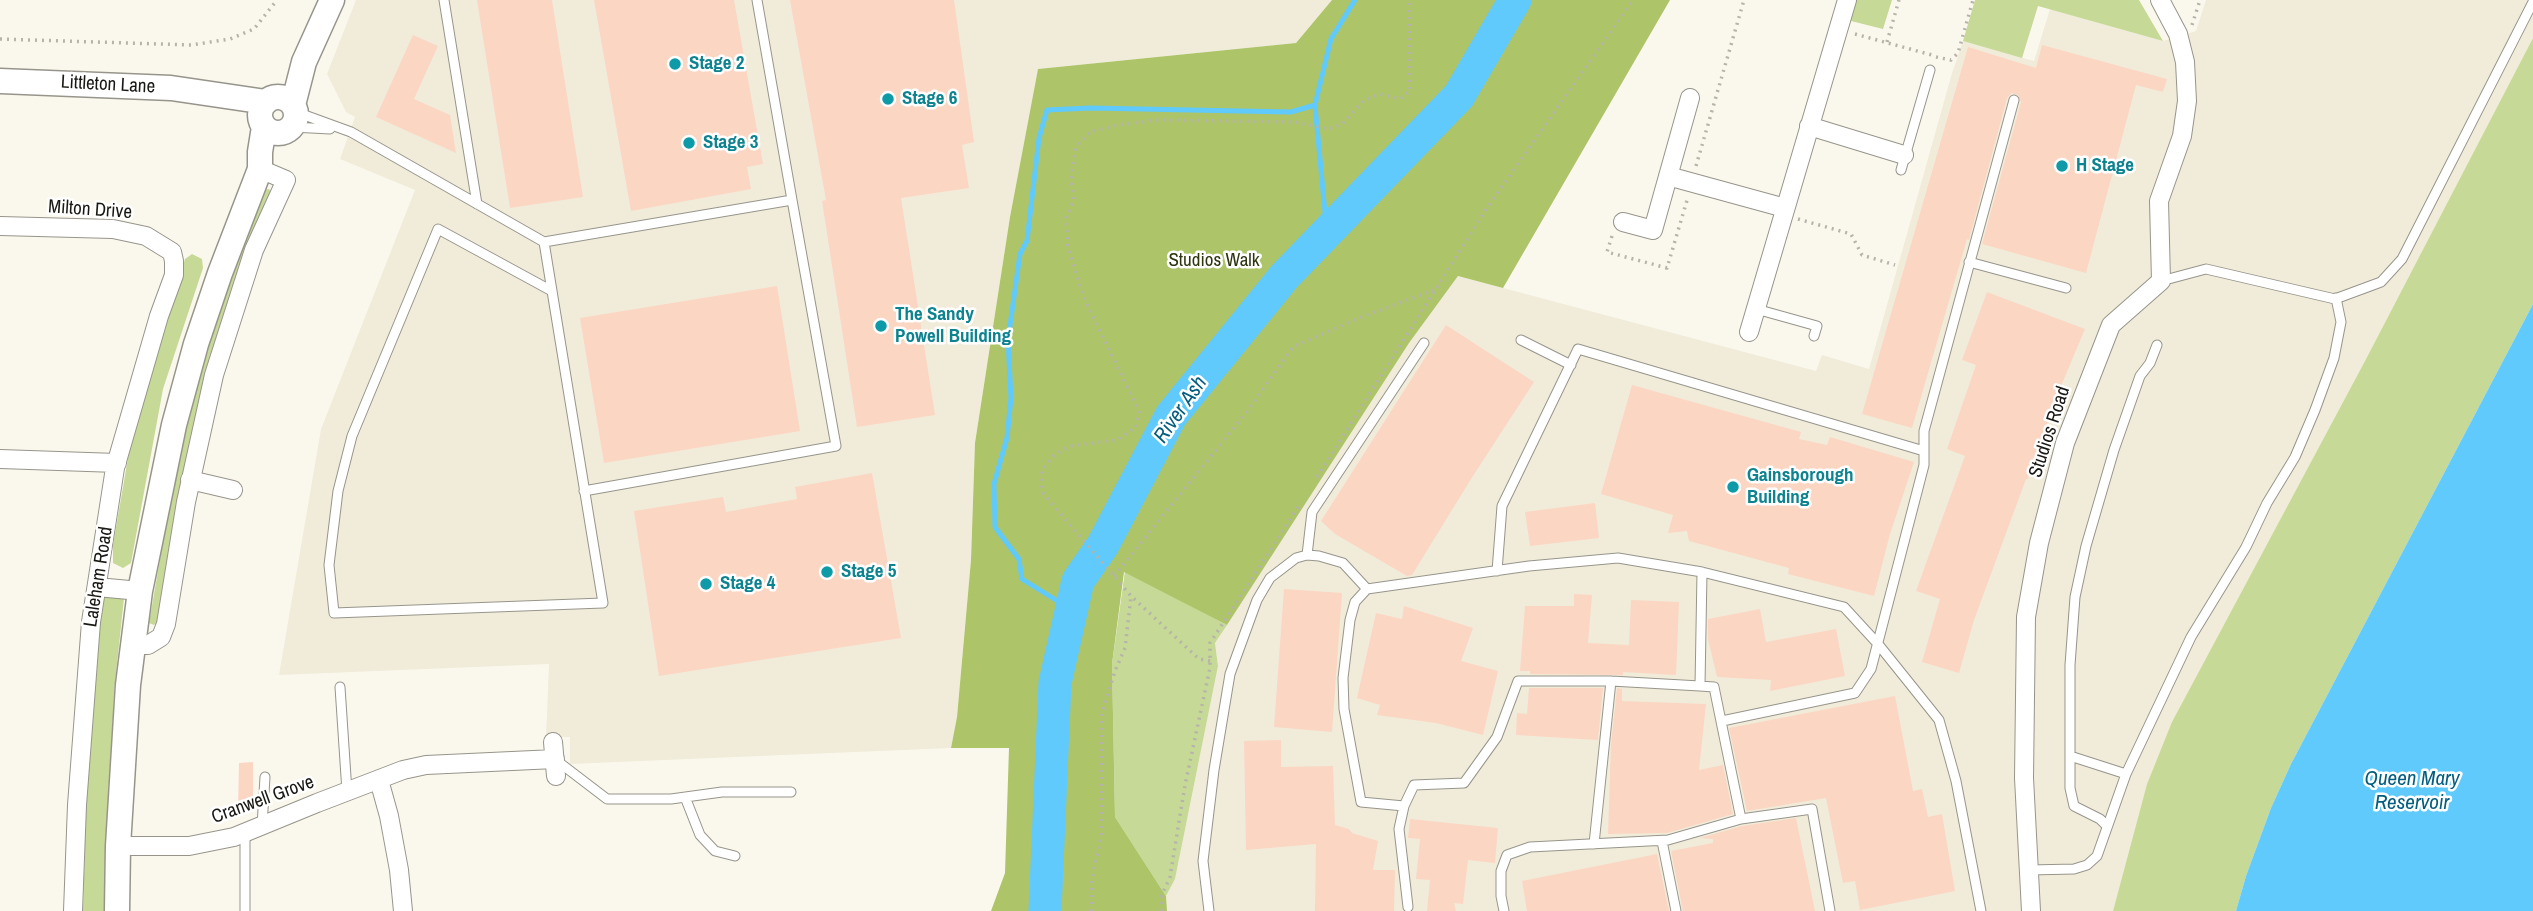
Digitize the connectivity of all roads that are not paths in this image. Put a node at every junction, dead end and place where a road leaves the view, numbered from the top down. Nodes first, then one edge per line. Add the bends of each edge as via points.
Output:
1 (332, 0) edge
2 (444, 0) edge
3 (757, 0) edge
4 (1847, 0) edge
5 (2160, 0) edge
6 (2533, 2) edge
7 (1930, 71) road end
8 (0, 81) edge
9 (1690, 98) dead end
10 (2014, 100) dead end
11 (279, 115) junction
12 (1809, 126) junction
13 (339, 129) junction
14 (1903, 163) joint
15 (260, 169) junction
16 (1668, 176) junction
17 (792, 200) junction
18 (477, 204) junction
19 (1784, 211) junction
20 (1623, 222) dead end
21 (0, 226) edge
22 (544, 242) junction
23 (172, 252) joint
24 (1969, 262) junction
25 (2161, 281) junction
26 (2066, 288) dead end
27 (550, 290) junction
28 (2336, 298) junction
29 (1756, 309) junction
30 (1749, 332) dead end
31 (1814, 336) dead end
32 (1521, 340) dead end
33 (1424, 343) dead end
34 (2157, 345) dead end
35 (1571, 365) junction
36 (1924, 451) junction
37 (0, 459) edge
38 (117, 463) junction
39 (190, 481) junction
40 (233, 490) dead end
41 (584, 491) junction
42 (1307, 555) junction
43 (1497, 571) junction
44 (1702, 572) junction
45 (97, 587) junction
46 (1367, 589) junction
47 (140, 591) junction
48 (1878, 644) junction
49 (132, 645) junction
50 (1611, 681) junction
51 (1700, 686) junction
52 (340, 687) dead end
53 (1722, 722) junction
54 (2070, 756) junction
55 (555, 759) joint
56 (2126, 774) junction
57 (265, 777) dead end
58 (379, 780) junction
59 (347, 792) junction
60 (791, 792) dead end
61 (685, 797) junction
62 (1404, 806) junction
63 (1741, 819) junction
64 (2107, 826) junction
65 (253, 830) junction
66 (1662, 841) junction
67 (1594, 844) junction
68 (118, 846) junction
69 (735, 856) dead end
70 (2030, 870) junction
71 (1408, 907) dead end
72 (72, 911) edge
73 (117, 911) edge
74 (246, 911) edge
75 (403, 911) edge
76 (1209, 911) edge
77 (1504, 911) edge
78 (1676, 911) edge
79 (1830, 911) edge
80 (1981, 911) edge
81 (2031, 911) edge

1 - 11 main road
2 - 18 lane
3 - 17 lane
4 - 12 street
5 - 25 street via 2178,34 2188,100 2182,136 2159,201
6 - 28 lane via 2402,259 2381,282
7 - 14 lane
8 - 11 main road, Littleton Lane via 171,88 216,96 240,112
9 - 16 street
10 - 24 lane
11 - 13 lane
11 - 13 lane
11 - 15 main road via 270,162
12 - 14 street
12 - 19 street
13 - 18 lane
15 - 39 street via 286,180 254,250 226,335
15 - 47 main road via 196,344 174,425
16 - 19 street
16 - 20 street via 1653,230
17 - 22 lane
17 - 41 lane via 836,446
18 - 22 lane
19 - 29 street
21 - 23 street, Milton Drive via 113,229 146,236
22 - 27 lane
23 - 38 street, Laleham Road via 174,275
24 - 26 lane
24 - 36 lane via 1924,431
25 - 28 lane via 2206,269
25 - 70 street, Studios Road via 2111,325 2065,443 2039,543 2026,617 2024,778
27 - 41 lane
27 - 41 lane via 438,229 352,436 338,491 329,565 334,613 603,603
28 - 56 lane via 2342,322 2334,358 2295,457 2191,637
29 - 30 street
29 - 31 lane via 1817,326
32 - 35 lane
33 - 42 lane via 1312,512
34 - 54 lane via 2140,376 2114,450 2083,558 2070,665
35 - 36 lane via 1578,349
35 - 43 lane via 1502,506
36 - 48 lane
37 - 38 street
38 - 45 street, Laleham Road
39 - 40 street
39 - 49 street via 166,624 161,637 148,645
42 - 46 lane via 1343,563
42 - 76 lane via 1270,578 1257,600 1230,674 1203,861
43 - 44 lane via 1618,558
43 - 46 lane
44 - 48 lane via 1844,607
44 - 51 lane
45 - 47 street
45 - 72 street, Laleham Road via 84,702
46 - 62 lane via 1355,602 1350,620 1343,678 1348,734 1361,802
47 - 49 main road
48 - 53 lane via 1871,669 1855,693
48 - 80 lane via 1940,720
49 - 68 main road
50 - 51 lane
50 - 62 lane via 1517,681 1497,737 1464,783 1414,785
50 - 67 lane
51 - 53 lane via 1714,687
52 - 59 lane
53 - 63 lane
54 - 56 lane
54 - 64 lane via 2074,806
55 - 58 street, Cranwell Grove via 426,765
55 - 61 lane via 607,800
56 - 64 lane
57 - 65 lane
58 - 59 street, Cranwell Grove
58 - 75 street via 397,856
59 - 65 street, Cranwell Grove
60 - 61 lane
61 - 69 lane via 700,835 715,851
62 - 71 lane via 1399,829
63 - 66 lane
63 - 79 lane via 1812,809
64 - 70 lane via 2097,856 2087,865
65 - 68 street, Cranwell Grove via 189,846
65 - 74 lane
66 - 67 lane
66 - 78 lane
67 - 77 lane via 1530,847 1507,855 1500,871
68 - 73 main road
70 - 81 street, Studios Road

